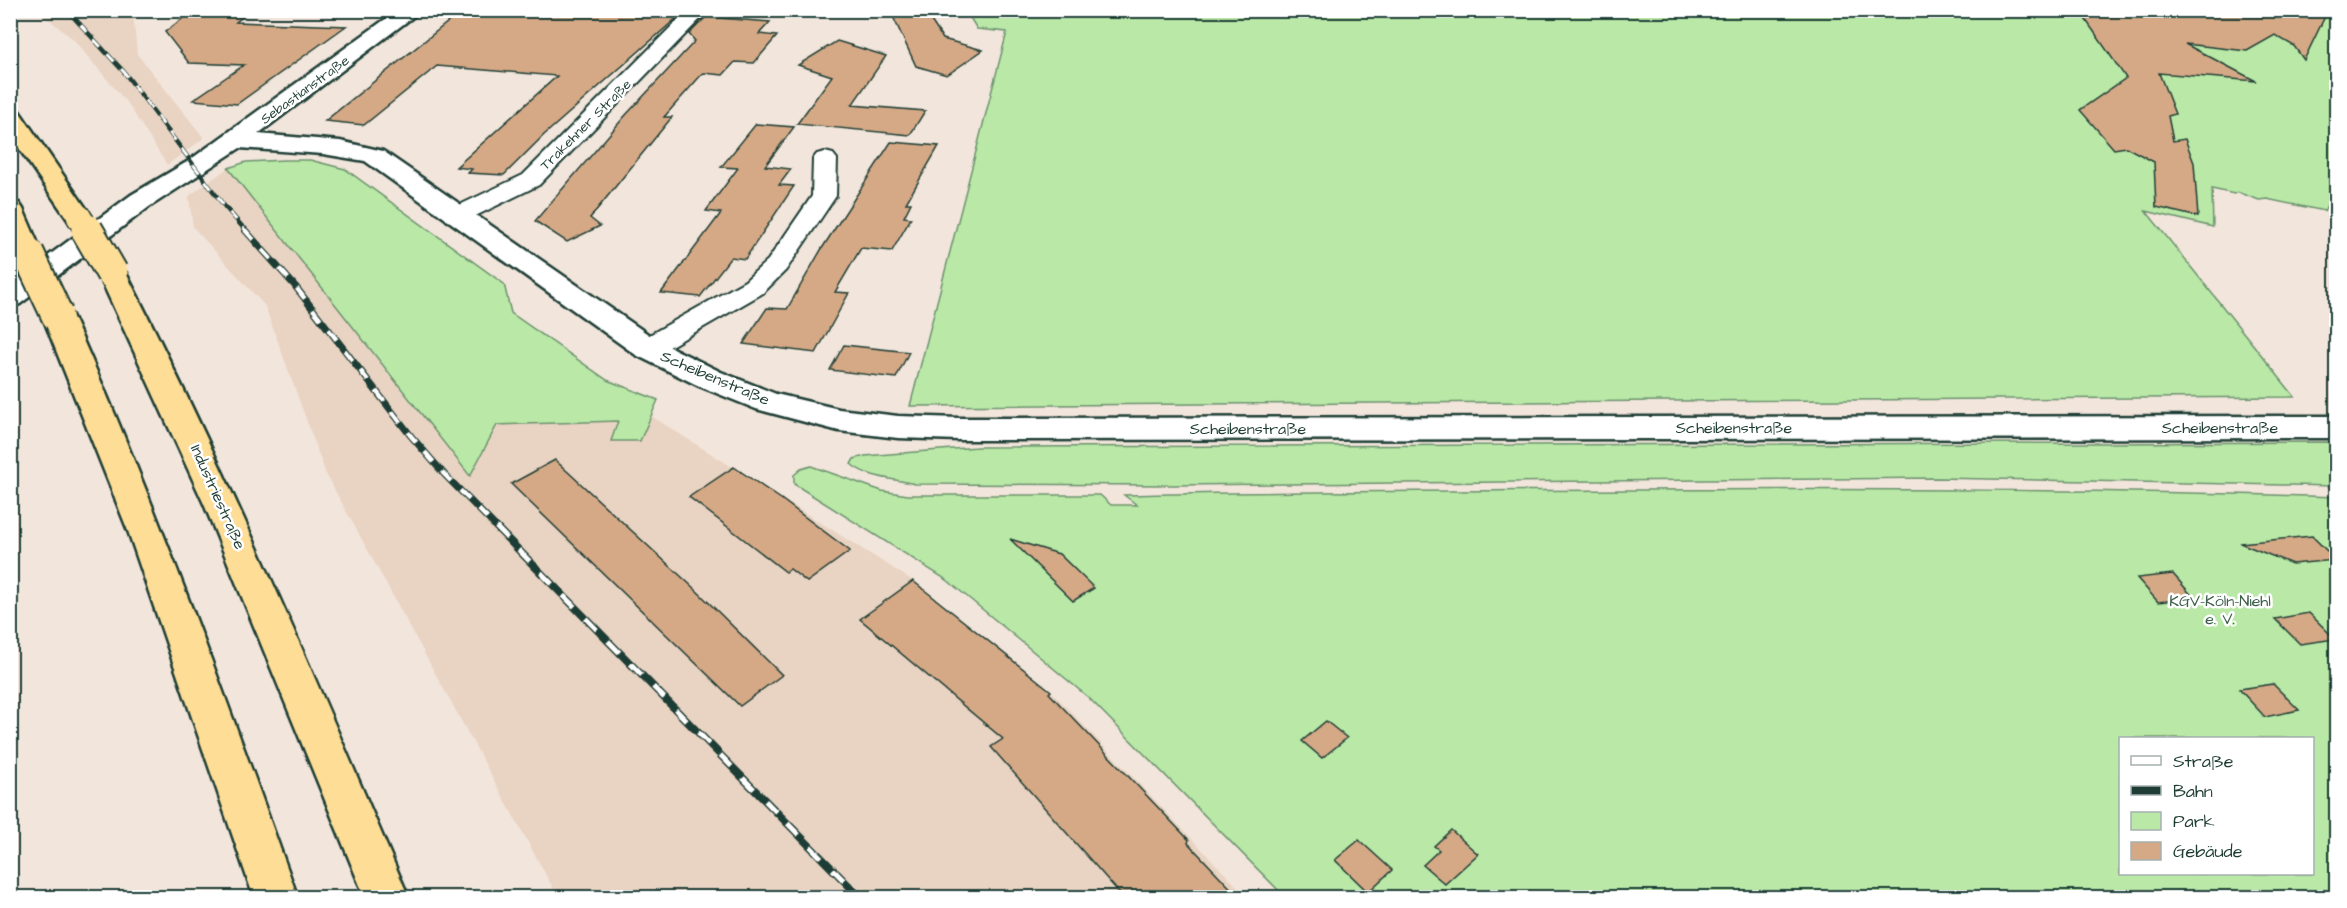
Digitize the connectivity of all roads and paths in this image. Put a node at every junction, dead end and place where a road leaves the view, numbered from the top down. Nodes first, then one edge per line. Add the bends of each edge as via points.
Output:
1 (412, 10) edge
2 (700, 10) edge
3 (10, 116) edge
4 (235, 140) junction
5 (825, 159) dead end
6 (196, 167) junction
7 (10, 208) edge
8 (456, 216) junction
9 (10, 298) edge
10 (10, 317) edge
11 (647, 348) junction
12 (2337, 427) edge
13 (276, 897) edge
14 (387, 897) edge

1 - 4 street, Sebastianstraße
2 - 8 street, Trakehner Straße via 531,180
3 - 14 highway, Industriestraße, bridge via 79,217 158,365 231,523
4 - 6 street, Sebastianstraße
4 - 8 street, Scheibenstraße via 327,147 374,156
5 - 11 street via 824,196 767,277
6 - 9 street, Sebastianstraße via 140,201
6 - 10 street, Sebastianstraße via 157,203
7 - 13 highway, bridge via 94,398 156,557
8 - 11 street, Scheibenstraße
11 - 12 street, Scheibenstraße via 767,402 839,420 897,427

